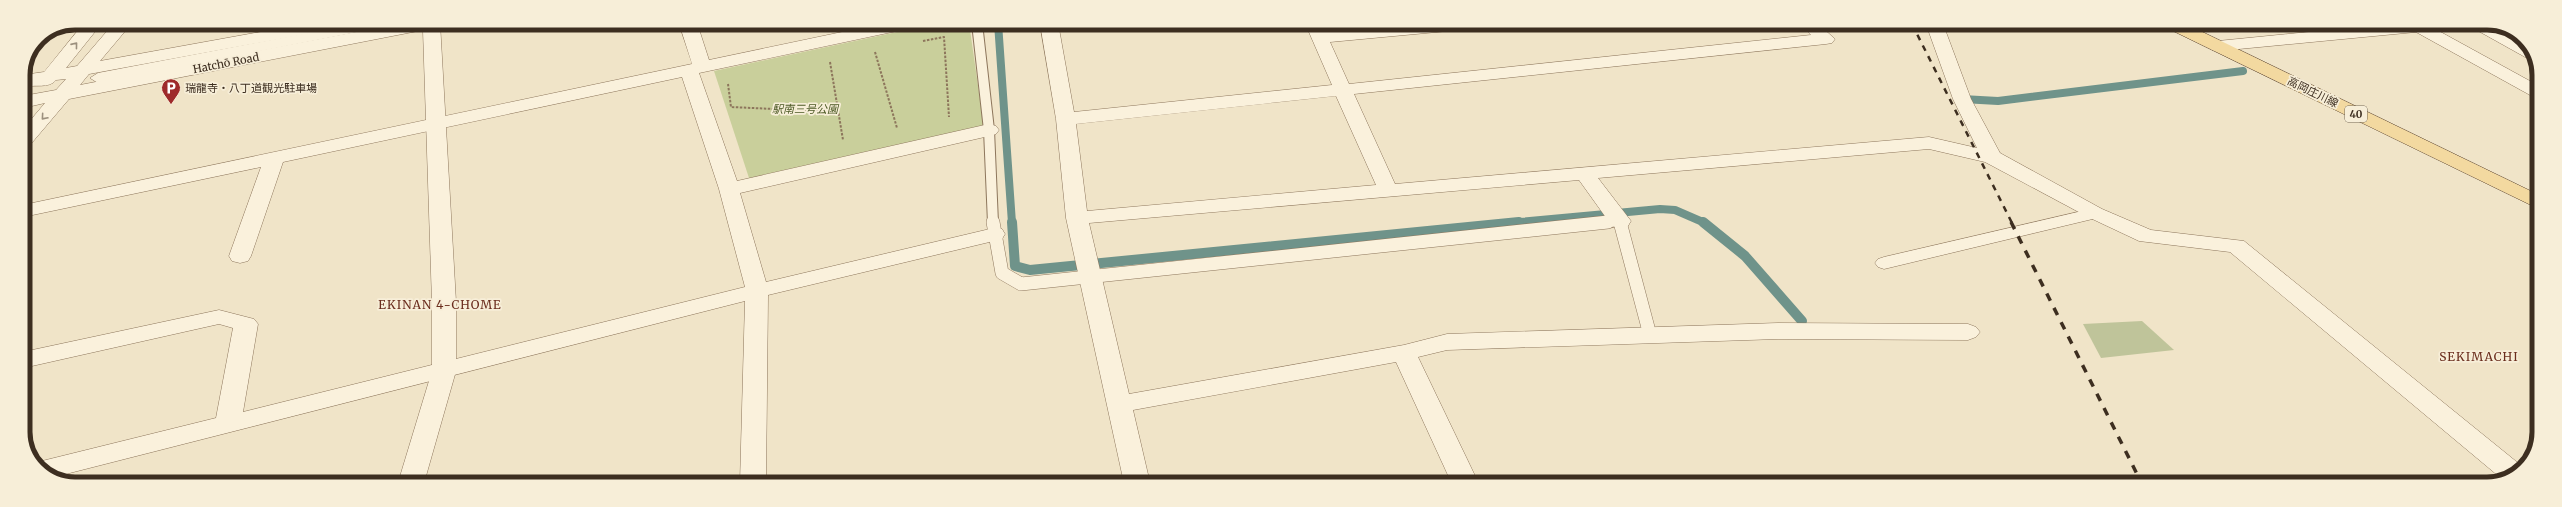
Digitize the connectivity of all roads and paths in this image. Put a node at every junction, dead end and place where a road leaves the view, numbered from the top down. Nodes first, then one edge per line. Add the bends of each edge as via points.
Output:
1 (87, 30) edge
2 (119, 30) edge
3 (288, 30) edge
4 (342, 30) edge
5 (394, 30) edge
6 (430, 30) edge
7 (689, 30) edge
8 (879, 30) edge
9 (978, 30) edge
10 (1050, 30) edge
11 (1339, 30) edge
12 (1815, 30) edge
13 (1937, 30) edge
14 (2185, 30) edge
15 (2380, 30) edge
16 (2427, 30) edge
17 (2490, 30) edge
18 (1317, 31) edge
19 (824, 42) junction
20 (921, 42) dead end
21 (2218, 46) junction
22 (2524, 49) edge
23 (867, 52) dead end
24 (830, 64) junction
25 (823, 65) dead end
26 (695, 69) junction
27 (92, 73) junction
28 (51, 76) junction
29 (30, 80) edge
30 (735, 82) dead end
31 (1343, 90) junction
32 (2532, 90) edge
33 (64, 94) junction
34 (30, 99) edge
35 (30, 103) edge
36 (838, 112) junction
37 (1066, 119) junction
38 (949, 120) dead end
39 (435, 124) junction
40 (989, 130) junction
41 (898, 132) dead end
42 (30, 133) edge
43 (844, 147) dead end
44 (1992, 157) junction
45 (274, 158) junction
46 (1584, 172) junction
47 (730, 189) junction
48 (1388, 190) junction
49 (2532, 197) edge
50 (30, 210) edge
51 (2095, 213) junction
52 (1077, 218) junction
53 (1620, 221) junction
54 (994, 234) junction
55 (240, 256) dead end
56 (1884, 262) dead end
57 (1089, 275) junction
58 (757, 290) junction
59 (1968, 332) dead end
60 (1650, 335) junction
61 (1404, 354) junction
62 (30, 358) edge
63 (444, 371) junction
64 (1121, 404) junction
65 (228, 424) junction
66 (49, 469) edge
67 (2510, 470) edge
68 (413, 477) edge
69 (753, 477) edge
70 (1136, 477) edge
71 (1463, 477) edge

28 -> 1 street
2 - 27 street
3 - 27 street, Hatchō Road
4 - 27 street
5 - 33 street, Hatchō Road
6 - 39 street
7 - 26 street
8 - 19 street
9 - 40 lane
10 - 37 street
11 - 18 street
12 - 31 street via 1826,39
13 - 44 street via 1962,99
14 - 21 main road, 高岡庄川線 / 40
15 - 21 street
16 - 32 street
17 - 22 street
18 - 31 street
19 - 24 path
19 - 26 street
20 - 38 path via 944,37
21 - 49 main road, 高岡庄川線 / 40
23 - 41 path via 875,50
24 - 25 path
24 - 36 path
26 - 39 street
26 - 47 street
27 - 28 street, Hatchō Road
27 - 33 street
28 - 29 street, Hatchō Road
28 - 34 street
30 - 36 path via 727,84 731,107
31 - 37 street
31 - 48 street
33 - 35 street, Hatchō Road
33 -> 42 street
36 - 43 path
37 - 52 street
39 - 45 street
39 - 63 street via 444,302
40 - 47 street
40 - 54 lane
44 - 46 street via 1929,143
44 - 51 street
45 - 50 street
45 - 55 street
46 - 48 street
46 - 53 street
47 - 58 street
48 - 52 street
51 - 56 street
51 - 67 street via 2147,236 2236,246
52 - 57 street
53 - 57 lane
53 - 60 lane
54 - 57 lane via 1002,272 1021,284
54 - 58 street
57 - 64 street
58 - 63 street
58 - 69 street
59 - 60 street via 1778,331
60 - 61 street via 1447,342
61 - 64 street
61 - 71 street
62 - 65 street via 219,317 246,324
63 - 65 street
63 - 68 street
64 - 70 street
65 - 66 street

